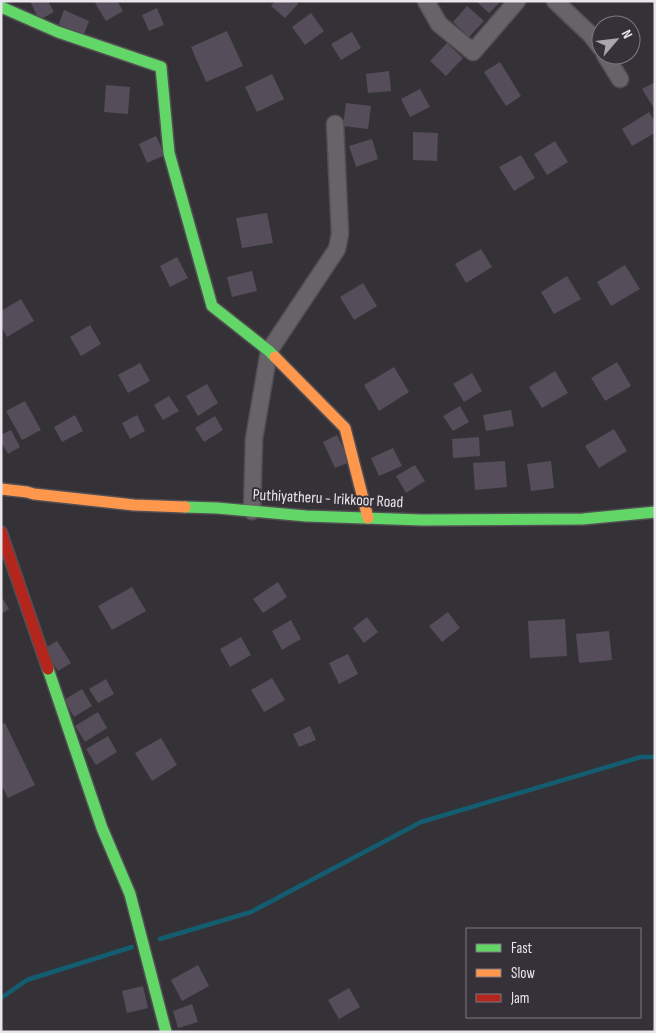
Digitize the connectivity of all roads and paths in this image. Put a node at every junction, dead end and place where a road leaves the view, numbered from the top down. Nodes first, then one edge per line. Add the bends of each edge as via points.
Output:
1 (426, 1) edge
2 (518, 1) edge
3 (555, 1) edge
4 (1, 7) edge
5 (591, 35) edge
6 (612, 65) edge
7 (620, 79) dead end
8 (335, 124) dead end
9 (269, 351) junction
10 (1, 489) edge
11 (252, 511) junction
12 (655, 512) edge
13 (368, 518) junction
14 (1, 532) edge
15 (166, 1032) edge

1 - 2 street via 439,24 473,52
3 - 5 street
4 - 9 street via 58,32 161,67 169,153 212,306
6 - 7 street
8 - 9 street via 340,234 337,249
9 - 11 street via 254,439
9 - 13 street via 345,428
10 - 11 street, Puthiyatheru - Irikkoor Road via 134,505
11 - 13 street, Puthiyatheru - Irikkoor Road
12 - 13 street, Puthiyatheru - Irikkoor Road via 583,519
14 - 15 street via 102,828 130,894

